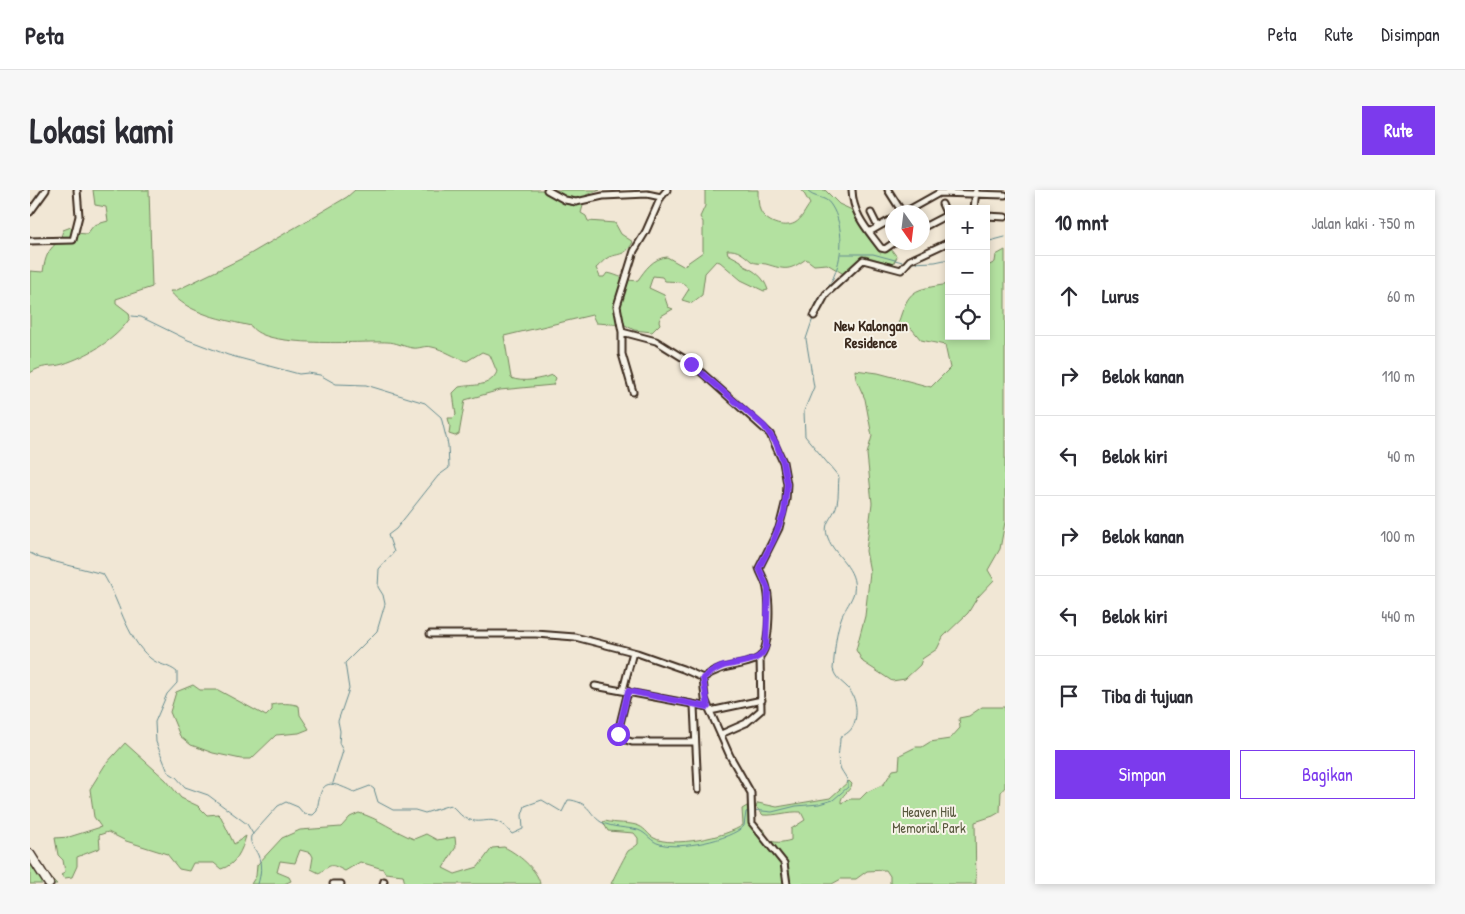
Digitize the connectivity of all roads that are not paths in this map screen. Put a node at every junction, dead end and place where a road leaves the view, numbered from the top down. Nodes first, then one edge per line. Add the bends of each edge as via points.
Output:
1 (46, 190) edge
2 (78, 190) edge
3 (547, 190) edge
4 (667, 190) edge
5 (852, 190) edge
6 (890, 191) edge
7 (976, 193) edge
8 (1005, 195) edge
9 (661, 197) junction
10 (942, 204) dead end
11 (899, 205) edge
12 (916, 205) edge
13 (945, 209) edge
14 (30, 212) edge
15 (870, 213) dead end
16 (945, 216) edge
17 (990, 216) edge
18 (1005, 217) edge
19 (885, 222) edge
20 (930, 224) edge
21 (878, 226) junction
22 (869, 232) junction
23 (30, 241) edge
24 (945, 244) edge
25 (885, 247) edge
26 (814, 316) dead end
27 (622, 332) junction
28 (633, 392) dead end
29 (430, 634) dead end
30 (633, 652) junction
31 (760, 657) junction
32 (703, 678) junction
33 (595, 686) dead end
34 (626, 691) junction
35 (762, 700) junction
36 (694, 706) junction
37 (709, 709) junction
38 (721, 734) junction
39 (695, 742) junction
40 (698, 790) dead end
41 (30, 854) edge
42 (49, 884) edge
43 (333, 884) edge
44 (341, 884) edge
45 (787, 884) edge

1 - 14 street
2 - 23 street via 80,214 73,240
3 - 9 street via 576,202 603,196 648,194
4 - 9 street
5 - 22 street via 853,205
6 - 11 street
7 - 8 street
7 - 12 street via 939,193
9 - 27 street via 634,251 617,306
10 - 13 street
15 - 21 street
16 - 20 street
17 - 18 street
19 - 21 street
21 - 22 street
22 - 25 street via 882,249
24 - 26 street via 908,262 901,270 863,260 826,294
27 - 28 street via 622,354
27 - 31 street via 649,338 691,364 764,426 776,443 786,473 786,500 779,528 760,562 760,572 768,589 768,602 767,641
29 - 30 street via 575,637
30 - 32 street
30 - 34 street
31 - 32 street via 720,668
31 - 35 street
32 - 37 street
33 - 34 street
34 - 36 street
34 - 39 street via 619,736 632,742
35 - 37 street
35 - 38 street via 761,710 755,717
36 - 37 street
36 - 39 street
37 - 38 street
38 - 45 street via 730,756 748,784 754,826 784,864
39 - 40 street
41 - 42 main road
43 - 44 street

